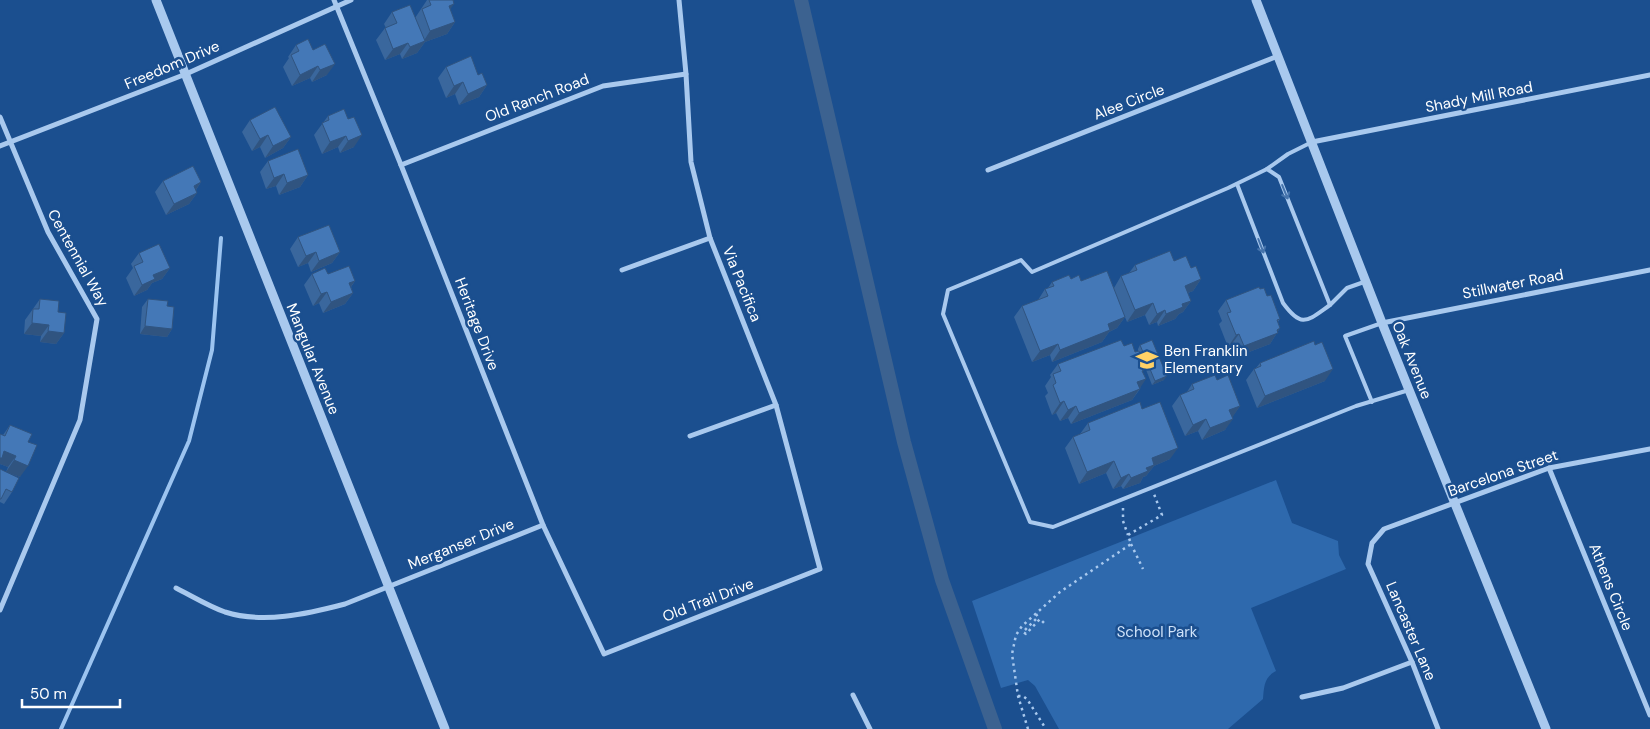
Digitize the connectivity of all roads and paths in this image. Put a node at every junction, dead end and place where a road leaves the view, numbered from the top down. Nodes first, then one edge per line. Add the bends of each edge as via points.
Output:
1 (156, 0) edge
2 (351, 0) edge
3 (679, 0) edge
4 (1256, 0) edge
5 (335, 3) edge
6 (1278, 56) junction
7 (186, 74) junction
8 (686, 74) junction
9 (1650, 75) edge
10 (0, 117) edge
11 (10, 142) junction
12 (1312, 142) junction
13 (0, 146) edge
14 (401, 165) junction
15 (1267, 169) junction
16 (988, 170) dead end
17 (1237, 184) junction
18 (710, 238) junction
19 (622, 270) dead end
20 (1650, 270) edge
21 (1366, 281) junction
22 (1330, 305) junction
23 (1382, 323) junction
24 (1409, 390) junction
25 (1372, 402) junction
26 (776, 405) junction
27 (690, 436) dead end
28 (1650, 449) edge
29 (1549, 468) junction
30 (1151, 487) junction
31 (1123, 498) junction
32 (1455, 502) junction
33 (543, 525) junction
34 (1128, 535) junction
35 (1372, 543) joint
36 (1131, 544) junction
37 (820, 569) joint
38 (1143, 569) dead end
39 (389, 587) junction
40 (176, 588) dead end
41 (0, 610) edge
42 (1036, 614) junction
43 (1045, 624) dead end
44 (604, 654) joint
45 (1412, 662) junction
46 (853, 695) dead end
47 (1018, 696) junction
48 (1302, 697) dead end
49 (1650, 714) edge
50 (445, 729) edge
51 (870, 729) edge
52 (1028, 729) edge
53 (1046, 729) edge
54 (1438, 729) edge
55 (1546, 729) edge

1 - 7 street, Mangular Avenue
2 - 5 street, Freedom Drive
3 - 8 street, Via Pacifica
4 - 6 street, Oak Avenue
5 - 7 street, Freedom Drive
5 - 14 street, Heritage Drive
6 - 12 street, Oak Avenue
6 - 16 street, Alee Circle
7 - 11 street, Freedom Drive
7 - 39 street, Mangular Avenue
8 - 14 street, Old Ranch Road via 603,86
8 - 18 street, Via Pacifica via 691,162
9 - 12 street, Shady Mill Road
10 - 11 street, Centennial Way
11 - 13 street, Freedom Drive
11 - 41 street, Centennial Way via 48,232 97,319 80,420
12 - 15 lane
12 - 21 street, Oak Avenue
14 - 33 street, Heritage Drive
15 - 17 lane
15 -> 22 lane via 1279,177
17 -> 22 lane via 1283,303 1300,320 1309,319
17 - 31 lane via 1032,272 1021,260 948,290 943,314 1030,522 1053,527
18 - 19 street
18 - 26 street, Via Pacifica
20 - 23 street, Stillwater Road
21 - 22 lane via 1347,288
21 - 23 street, Oak Avenue
23 - 24 street, Oak Avenue
23 - 25 lane via 1345,336
24 - 25 lane
24 - 32 street, Oak Avenue
25 - 30 lane
26 - 27 street
26 - 37 street, Via Pacifica
28 - 29 street, Barcelona Street
29 - 32 street, Barcelona Street
29 - 49 street, Athens Circle
30 - 31 lane
30 - 34 path via 1162,515
31 - 34 path via 1123,521
32 - 35 street, Barcelona Street via 1384,529
32 - 55 street, Oak Avenue
33 - 39 street, Merganser Drive
33 - 44 street, Heritage Drive
34 - 36 path
35 - 45 street, Lancaster Lane via 1368,564
36 - 38 path
36 - 42 path via 1060,592
37 - 44 street, Old Trail Drive
39 - 40 street, Merganser Drive via 319,611 252,617 225,612
39 - 50 street, Mangular Avenue
42 - 43 path via 1038,617 1024,632 1026,634 1040,620
42 - 47 path via 1016,635 1012,654
45 - 48 street via 1343,688
45 - 54 street, Lancaster Lane
46 - 51 street
47 - 52 path
47 - 53 path via 1027,699

